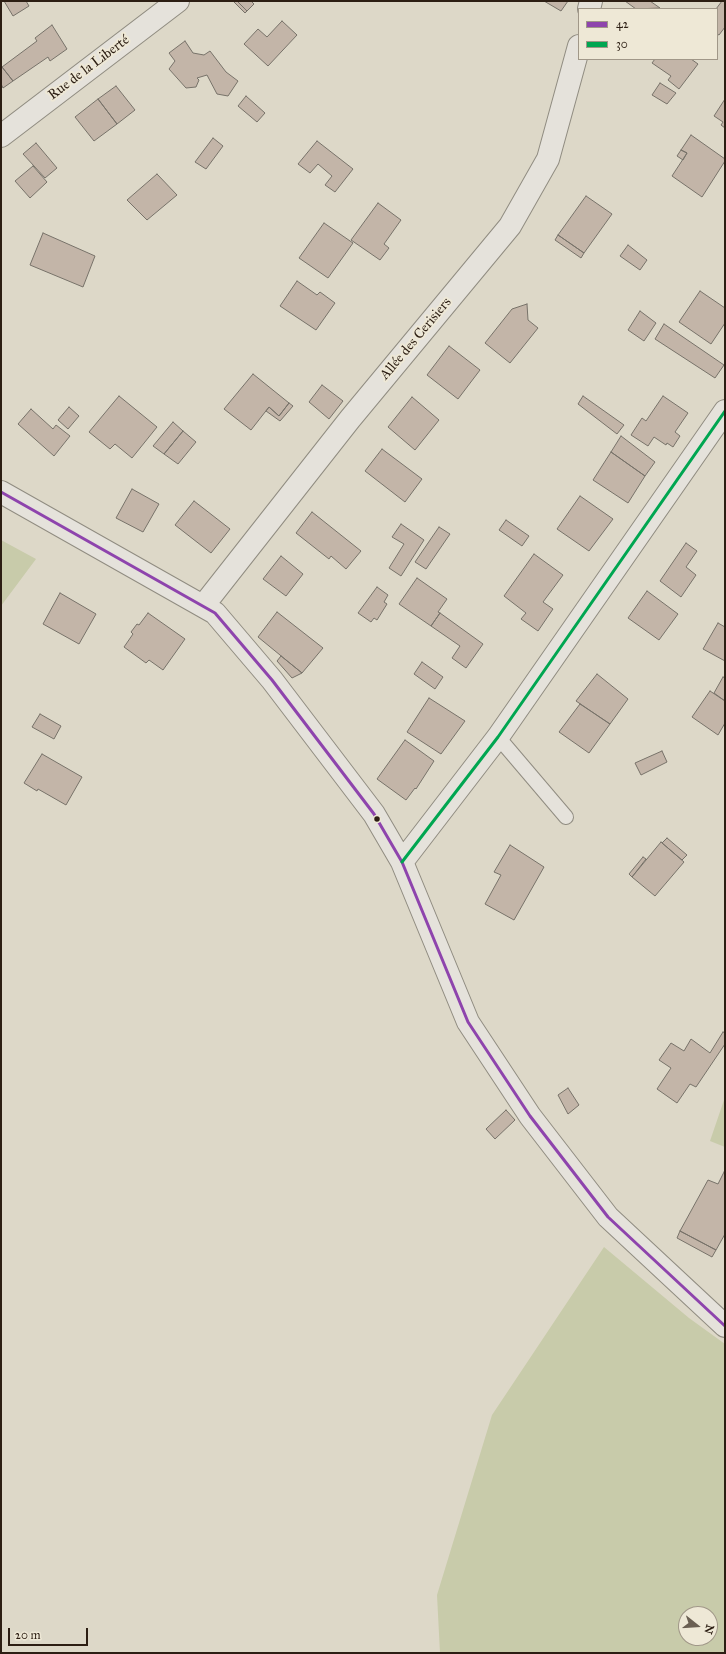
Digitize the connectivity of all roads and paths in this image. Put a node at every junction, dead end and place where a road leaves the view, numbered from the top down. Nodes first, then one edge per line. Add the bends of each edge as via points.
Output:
1 (178, 1) edge
2 (578, 50) edge
3 (1, 136) edge
4 (725, 411) edge
5 (1, 492) edge
6 (203, 606) junction
7 (498, 737) junction
8 (566, 817) dead end
9 (402, 862) junction
10 (725, 1326) edge

1 - 3 street, Rue de la Liberté
2 - 6 street, Allée des Cerisiers via 548,159 510,226 350,419
4 - 7 street
5 - 6 street
6 - 9 street via 215,612 272,680 374,814
7 - 8 lane
7 - 9 street
9 - 10 street via 468,1022 530,1116 608,1217

